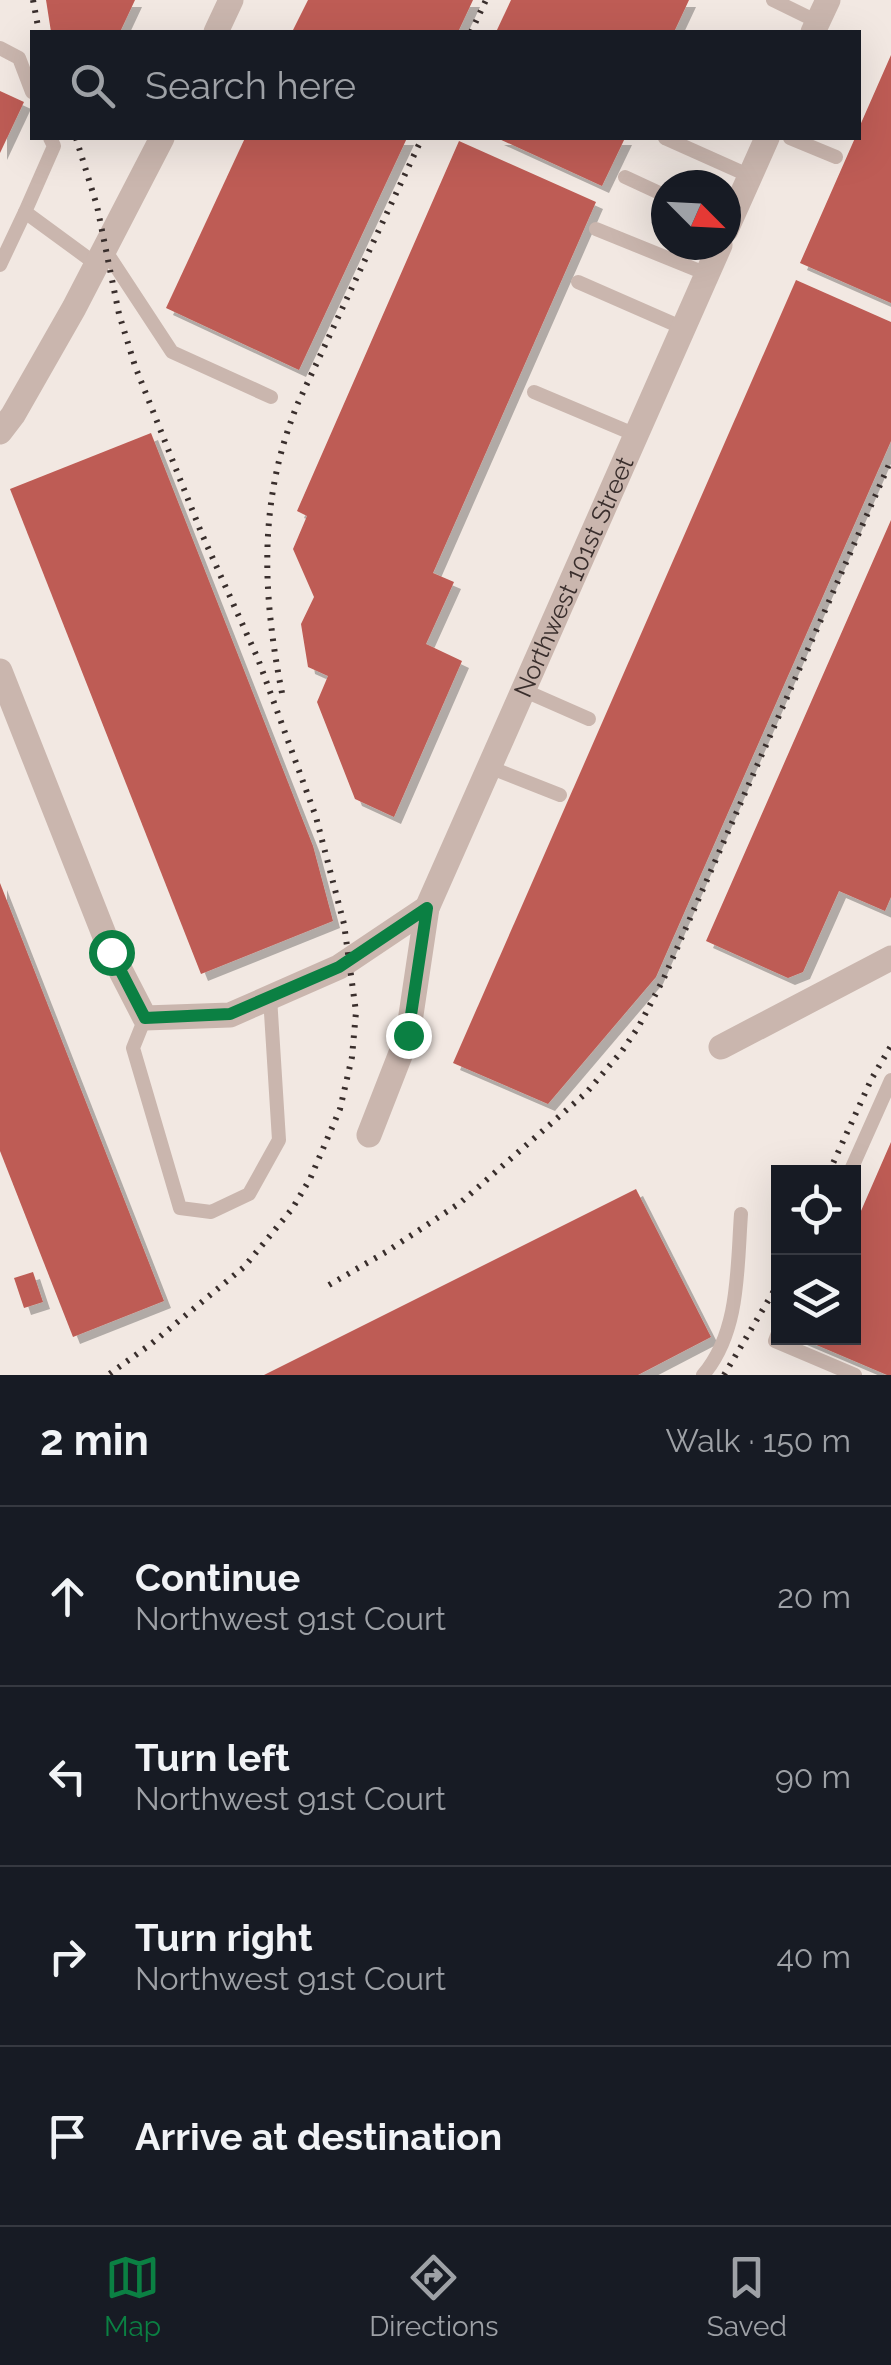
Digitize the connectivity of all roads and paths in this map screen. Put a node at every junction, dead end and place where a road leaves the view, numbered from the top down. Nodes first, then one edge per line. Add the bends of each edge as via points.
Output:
1 (231, 0) edge
2 (774, 0) edge
3 (820, 18) edge
4 (217, 30) edge
5 (0, 48) edge
6 (30, 87) edge
7 (51, 140) edge
8 (161, 140) edge
9 (669, 140) edge
10 (766, 140) edge
11 (795, 140) edge
12 (836, 158) dead end
13 (750, 176) junction
14 (625, 177) dead end
15 (651, 189) edge
16 (741, 196) edge
17 (25, 212) junction
18 (596, 228) dead end
19 (100, 257) junction
20 (713, 260) edge
21 (0, 266) edge
22 (707, 274) junction
23 (578, 282) dead end
24 (683, 328) junction
25 (534, 392) dead end
26 (271, 397) dead end
27 (0, 432) edge
28 (636, 436) junction
29 (0, 671) edge
30 (523, 690) junction
31 (590, 719) dead end
32 (489, 767) junction
33 (560, 795) dead end
34 (427, 908) junction
35 (891, 958) edge
36 (270, 997) junction
37 (145, 1018) junction
38 (721, 1047) dead end
39 (891, 1080) edge
40 (368, 1136) dead end
41 (853, 1165) edge
42 (741, 1214) dead end
43 (784, 1345) edge
44 (703, 1375) edge
45 (855, 1375) edge

1 - 4 street
2 - 3 lane
5 - 6 lane via 19,58
7 - 17 lane
8 - 19 street
9 - 13 lane
10 - 13 street, Northwest 101st Street
11 - 12 lane
13 - 16 street, Northwest 101st Street
14 - 15 lane
17 - 19 lane
17 - 21 lane
18 - 22 lane
19 - 26 lane via 172,352
19 - 27 street
20 - 22 street, Northwest 101st Street
22 - 24 street, Northwest 101st Street
23 - 24 lane
24 - 28 street, Northwest 101st Street
25 - 28 lane
28 - 30 street, Northwest 101st Street
29 - 37 street via 111,952
30 - 31 lane
30 - 32 street, Northwest 101st Street
32 - 33 lane
32 - 34 street, Northwest 101st Street
34 - 36 street via 339,967
34 - 40 street, Northwest 101st Street via 408,1035
35 - 38 street
36 - 37 street via 230,1014
36 - 37 lane via 279,1140 249,1194 211,1212 180,1208 133,1048
39 - 41 lane
42 - 44 lane via 731,1317
43 - 45 lane

